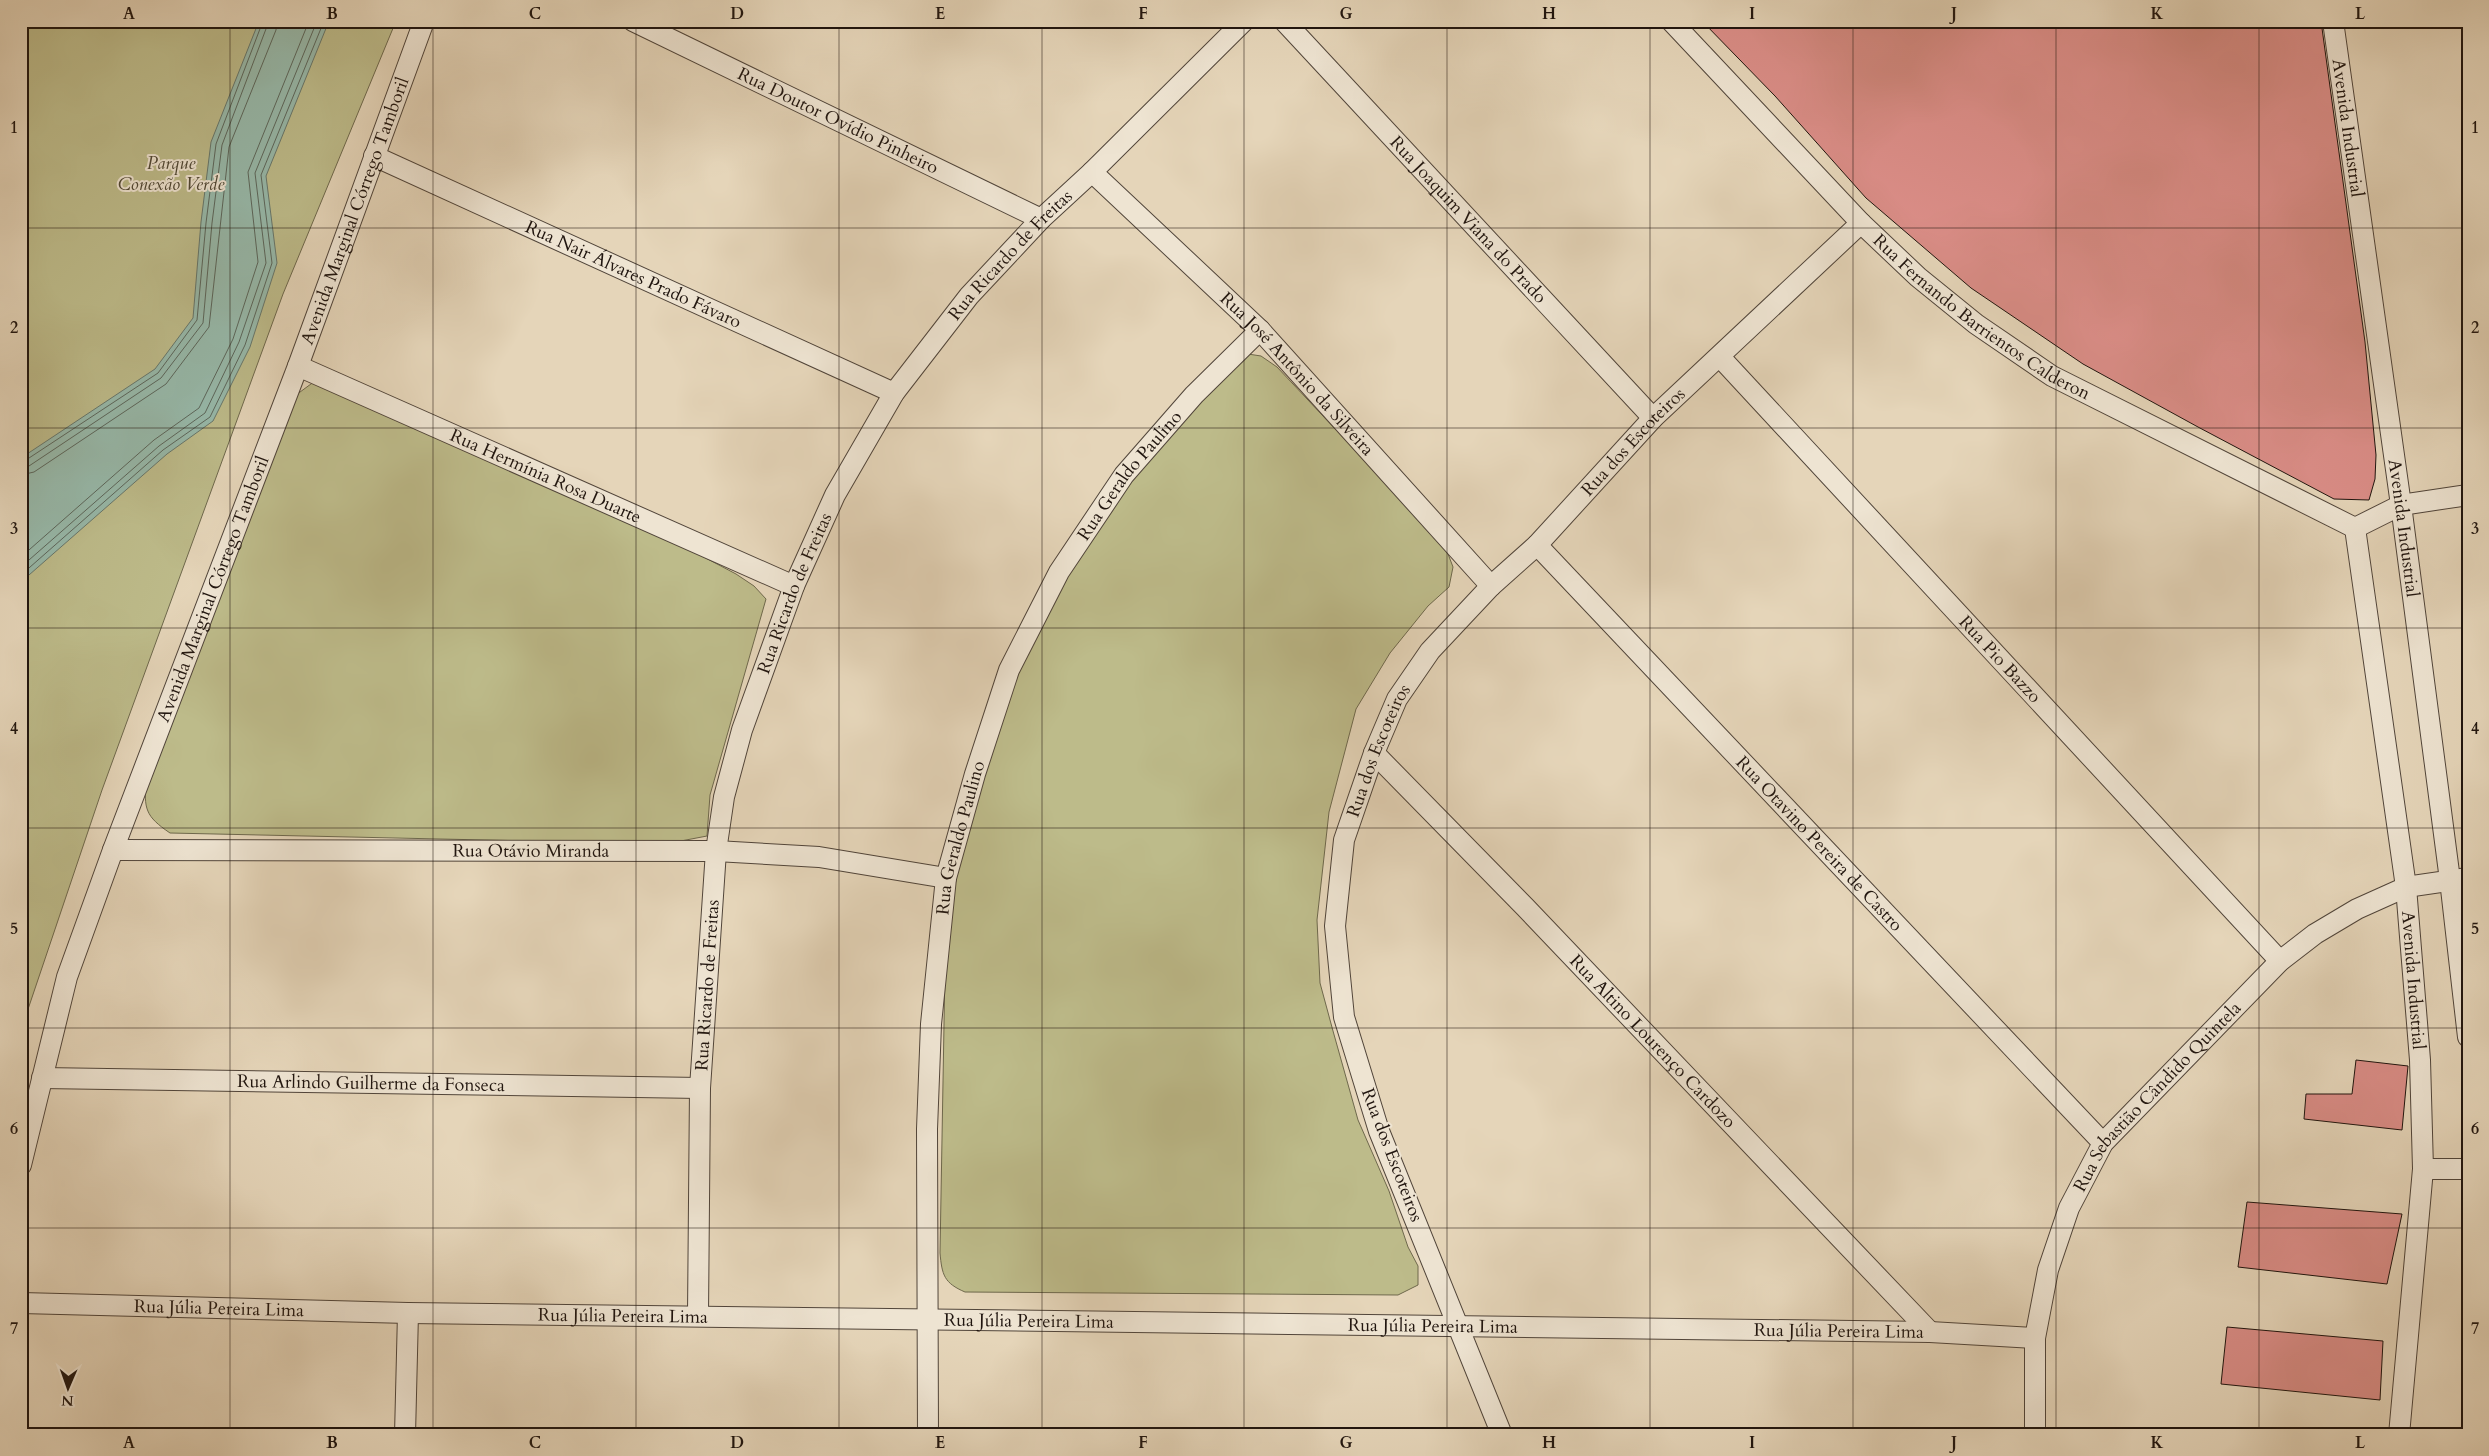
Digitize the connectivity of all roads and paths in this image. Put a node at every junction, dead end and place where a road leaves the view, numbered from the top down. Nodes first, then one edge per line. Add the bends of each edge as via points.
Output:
1 (424, 21) edge
2 (633, 21) edge
3 (1284, 21) edge
4 (1671, 21) edge
5 (2333, 21) edge
6 (1240, 22) edge
7 (374, 156) junction
8 (1092, 172) junction
9 (1041, 219) junction
10 (1861, 224) junction
11 (1260, 330) junction
12 (1720, 357) junction
13 (298, 366) junction
14 (894, 393) junction
15 (1653, 418) junction
16 (2468, 494) edge
17 (2401, 505) junction
18 (2355, 528) junction
19 (1537, 545) junction
20 (794, 586) junction
21 (1491, 586) junction
22 (1374, 753) junction
23 (113, 850) junction
24 (716, 851) junction
25 (946, 878) junction
26 (2459, 879) edge
27 (2406, 887) junction
28 (2280, 961) junction
29 (2468, 1037) edge
30 (42, 1078) junction
31 (700, 1088) junction
32 (2103, 1143) junction
33 (21, 1165) edge
34 (2423, 1169) junction
35 (2468, 1169) edge
36 (21, 1303) edge
37 (408, 1313) junction
38 (698, 1315) junction
39 (928, 1318) junction
40 (1459, 1326) junction
41 (1930, 1332) junction
42 (2035, 1338) junction
43 (405, 1435) edge
44 (928, 1435) edge
45 (1502, 1435) edge
46 (2035, 1435) edge
47 (2399, 1435) edge

1 - 7 street, Avenida Marginal Córrego Tamboril
2 - 9 street, Rua Doutor Ovídio Pinheiro
3 - 15 street, Rua Joaquim Viana do Prado
4 - 10 street, Rua Fernando Barrientos Calderon
5 - 17 street, Avenida Industrial
6 - 8 street, Rua Ricardo de Freitas
7 - 13 street, Avenida Marginal Córrego Tamboril
7 - 14 street, Rua Nair Álvares Prado Fávaro
8 - 9 street, Rua Ricardo de Freitas
8 - 11 street, Rua José Antônio da Silveira
9 - 14 street, Rua Ricardo de Freitas via 969,296
10 - 12 street, Rua dos Escoteiros
10 - 18 street, Rua Fernando Barrientos Calderon via 1918,277 1976,324 2052,376
11 - 21 street, Rua José Antônio da Silveira
11 - 25 street, Rua Geraldo Paulino via 1194,395 1124,475 1059,572 1009,670
12 - 15 street, Rua dos Escoteiros
12 - 28 street, Rua Pio Bazzo
13 - 20 street, Rua Hermínia Rosa Duarte
13 - 23 street, Avenida Marginal Córrego Tamboril
14 - 20 street, Rua Ricardo de Freitas via 835,495
15 - 19 street, Rua dos Escoteiros
16 - 17 street
17 - 18 street
17 - 26 street, Avenida Industrial
18 - 27 street, Avenida Industrial
19 - 21 street, Rua dos Escoteiros
19 - 32 street, Rua Otavino Pereira de Castro
20 - 24 street, Rua Ricardo de Freitas via 742,730 724,797
21 - 22 street, Rua dos Escoteiros via 1430,651 1398,699
22 - 40 street, Rua dos Escoteiros via 1344,840 1335,926 1344,1017 1379,1131
22 - 41 street, Rua Altino Lourenço Cardozo via 1525,906
23 - 24 street, Rua Otávio Miranda
23 - 30 street, Avenida Marginal Córrego Tamboril via 67,977
24 - 25 street, Rua Otávio Miranda via 819,857
24 - 31 street, Rua Ricardo de Freitas
25 - 39 street, Rua Geraldo Paulino via 926,1129
26 - 27 street, Rua Sebastião Cândido Quintela
26 - 29 street, Avenida Industrial
27 - 28 street, Rua Sebastião Cândido Quintela via 2357,909 2315,934
27 - 34 street, Avenida Industrial via 2420,1060
28 - 32 street, Rua Sebastião Cândido Quintela
30 - 31 street, Rua Arlindo Guilherme da Fonseca
30 - 33 street, Avenida Marginal Córrego Tamboril
31 - 38 street, Rua Ricardo de Freitas
32 - 42 street, Rua Sebastião Cândido Quintela via 2069,1208 2051,1261
34 - 35 street
34 - 47 street, Avenida Industrial
36 - 37 street, Rua Júlia Pereira Lima
37 - 38 street, Rua Júlia Pereira Lima
37 - 43 street
38 - 39 street, Rua Júlia Pereira Lima
39 - 40 street, Rua Júlia Pereira Lima
39 - 44 street, Rua Geraldo Paulino
40 - 41 street, Rua Júlia Pereira Lima
40 - 45 street, Rua dos Escoteiros
41 - 42 street, Rua Júlia Pereira Lima
42 - 46 street, Rua Sebastião Cândido Quintela

